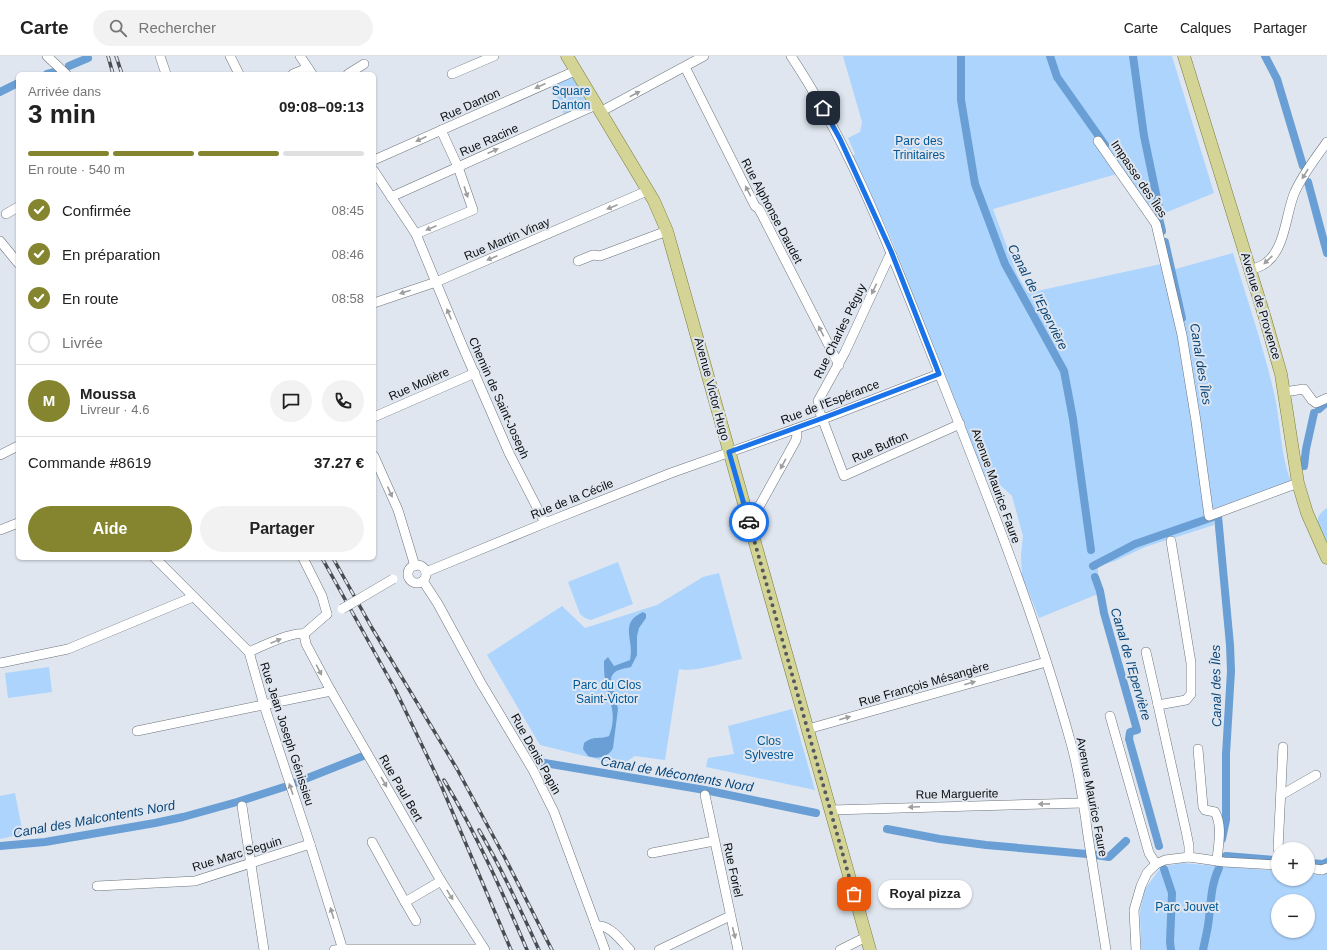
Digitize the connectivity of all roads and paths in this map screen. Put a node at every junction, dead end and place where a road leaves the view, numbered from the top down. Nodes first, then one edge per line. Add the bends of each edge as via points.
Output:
1 (47, 56) edge
2 (160, 56) edge
3 (230, 56) edge
4 (300, 56) edge
5 (494, 56) edge
6 (566, 56) edge
7 (704, 56) edge
8 (791, 56) edge
9 (1184, 56) edge
10 (364, 64) dead end
11 (685, 67) junction
12 (575, 70) junction
13 (310, 71) edge
14 (64, 72) edge
15 (165, 72) edge
16 (239, 72) edge
17 (351, 72) edge
18 (452, 74) dead end
19 (598, 108) junction
20 (441, 130) junction
21 (1098, 141) dead end
22 (1327, 142) edge
23 (376, 159) edge
24 (458, 167) junction
25 (376, 174) edge
26 (647, 191) junction
27 (391, 197) junction
28 (16, 208) edge
29 (6, 214) dead end
30 (667, 231) junction
31 (416, 234) junction
32 (0, 241) edge
33 (892, 255) junction
34 (16, 261) edge
35 (578, 261) dead end
36 (1250, 270) junction
37 (436, 282) junction
38 (376, 302) edge
39 (839, 365) junction
40 (475, 372) junction
41 (939, 374) junction
42 (1284, 392) junction
43 (1327, 398) edge
44 (376, 416) edge
45 (823, 418) junction
46 (960, 424) junction
47 (795, 429) junction
48 (16, 447) edge
49 (729, 452) junction
50 (0, 455) edge
51 (376, 460) edge
52 (1298, 483) junction
53 (747, 513) junction
54 (545, 522) junction
55 (16, 523) edge
56 (1, 526) edge
57 (1171, 541) dead end
58 (1327, 558) edge
59 (157, 560) edge
60 (304, 560) edge
61 (415, 566) junction
62 (408, 574) junction
63 (424, 577) junction
64 (193, 597) junction
65 (327, 614) junction
66 (304, 634) junction
67 (248, 652) junction
68 (1146, 652) dead end
69 (1046, 662) junction
70 (0, 663) edge
71 (331, 691) junction
72 (264, 705) junction
73 (1158, 705) junction
74 (1110, 716) dead end
75 (808, 729) junction
76 (137, 731) dead end
77 (1283, 747) dead end
78 (1198, 749) dead end
79 (1316, 775) dead end
80 (705, 795) dead end
81 (1281, 795) junction
82 (1083, 803) junction
83 (242, 806) dead end
84 (831, 810) junction
85 (714, 841) junction
86 (372, 842) dead end
87 (1278, 842) edge
88 (310, 844) junction
89 (652, 853) dead end
90 (1189, 857) junction
91 (1217, 861) junction
92 (251, 863) junction
93 (1156, 864) junction
94 (1271, 865) edge
95 (1327, 868) edge
96 (1315, 869) edge
97 (442, 882) junction
98 (97, 886) dead end
99 (405, 902) junction
100 (730, 916) junction
101 (416, 921) dead end
102 (596, 926) junction
103 (866, 937) junction
104 (424, 949) edge
105 (264, 950) edge
106 (340, 950) edge
107 (484, 950) edge
108 (605, 950) edge
109 (630, 950) edge
110 (659, 950) edge
111 (738, 950) edge
112 (840, 950) edge
113 (870, 950) edge
114 (1106, 950) edge
115 (1136, 950) edge

1 - 14 street
2 - 15 street
3 - 16 street
4 - 13 street
5 - 18 street
6 - 12 main road, Avenue Victor Hugo
7 - 11 street, Rue Racine
8 - 33 street, Avenue Maurice Faure via 840,139
9 - 36 main road, Avenue de Provence
10 - 17 street
19 -> 11 street, Rue Racine
39 -> 11 street, Rue Alphonse Daudet
12 - 19 main road, Avenue Victor Hugo
12 -> 20 street, Rue Danton
24 -> 19 street, Rue Racine
19 - 26 main road, Avenue Victor Hugo
20 -> 23 street, Rue Danton
20 - 24 street
21 - 52 street, Impasse des Îles via 1156,224 1182,335 1208,516
22 -> 36 street via 1296,190 1280,244 1271,259
24 - 27 street, Rue Racine
24 -> 31 street via 473,210
25 - 27 street, Chemin de Saint-Joseph
26 - 30 main road, Avenue Victor Hugo
26 -> 37 street, Rue Martin Vinay
27 - 31 street, Chemin de Saint-Joseph
28 - 29 street
30 - 35 street via 600,256 593,255
30 - 49 main road, Avenue Victor Hugo
31 - 37 street, Chemin de Saint-Joseph
32 - 34 street
33 -> 39 street, Rue Charles Péguy
33 - 41 street, Avenue Maurice Faure
36 - 42 main road, Avenue de Provence
37 -> 38 street, Rue Martin Vinay
40 -> 37 street, Chemin de Saint-Joseph
39 - 45 street, Rue Charles Péguy via 818,401
40 - 44 street, Rue Molière
40 - 54 street, Chemin de Saint-Joseph via 509,453
41 - 45 street, Rue de l'Espérance
41 - 46 street, Avenue Maurice Faure
42 - 43 street via 1304,389 1316,403
42 - 52 main road, Avenue de Provence
45 - 46 street, Rue Buffon via 844,476
45 - 47 street, Rue de l'Espérance
46 - 69 street, Avenue Maurice Faure via 1033,620
47 - 49 street, Rue de l'Espérance
47 -> 53 street via 796,440 760,506
48 - 50 street
49 - 53 main road, Avenue Victor Hugo
49 - 54 street, Rue de la Cécile
51 -> 61 street via 398,510
52 - 58 main road, Avenue de Provence via 1307,513
53 - 75 main road, Avenue Victor Hugo
54 - 63 street, Rue de la Cécile
55 - 56 street
57 - 73 street via 1191,663 1191,694 1186,700
59 - 64 street, Rue Jean Joseph Génissieu
60 - 65 street via 322,596
61 - 62 street via 410,568
61 - 63 street via 422,567
62 - 63 street via 410,580 416,583
62 - 65 street, bridge via 393,579 342,609
63 - 102 street, Rue Denis Papin via 549,801
64 - 67 street, Rue Jean Joseph Génissieu
64 - 70 street via 68,649
65 - 66 street
67 -> 66 street via 291,635
66 -> 71 street, Rue Paul Bert via 306,644
67 - 72 street, Rue Jean Joseph Génissieu
68 - 73 street
75 -> 69 street, Rue François Mésangère
69 - 82 street, Avenue Maurice Faure via 1072,749
71 - 72 street
71 -> 97 street, Rue Paul Bert
72 - 76 street
88 -> 72 street, Rue Jean Joseph Génissieu
73 - 90 street via 1186,831
74 - 93 street via 1149,853
75 - 84 main road, Avenue Victor Hugo
77 - 81 street
78 - 91 street via 1203,807 1215,812 1218,819 1220,835
79 - 81 street
80 - 85 street, Rue Foriel
81 - 87 street
82 -> 84 street, Rue Marguerite
82 - 114 street, Avenue Maurice Faure
83 - 92 street
84 - 103 main road, Avenue Victor Hugo
85 - 89 street
85 - 100 street, Rue Foriel
86 - 99 street
88 - 92 street, Rue Marc Seguin
106 -> 88 street, Rue Jean Joseph Génissieu
90 - 91 street
90 - 93 street via 1165,860
91 - 94 street
92 - 98 street, Rue Marc Seguin via 194,881
92 - 105 street
93 - 115 street via 1147,873 1134,910
95 - 96 street
97 - 99 street
97 -> 107 street, Rue Paul Bert
99 - 101 street
100 - 110 street
100 -> 111 street, Rue Foriel
102 - 108 street, Rue Denis Papin
102 - 109 street via 611,931
103 - 112 street
103 - 113 main road, Avenue Victor Hugo
104 - 106 street
104 - 107 street

